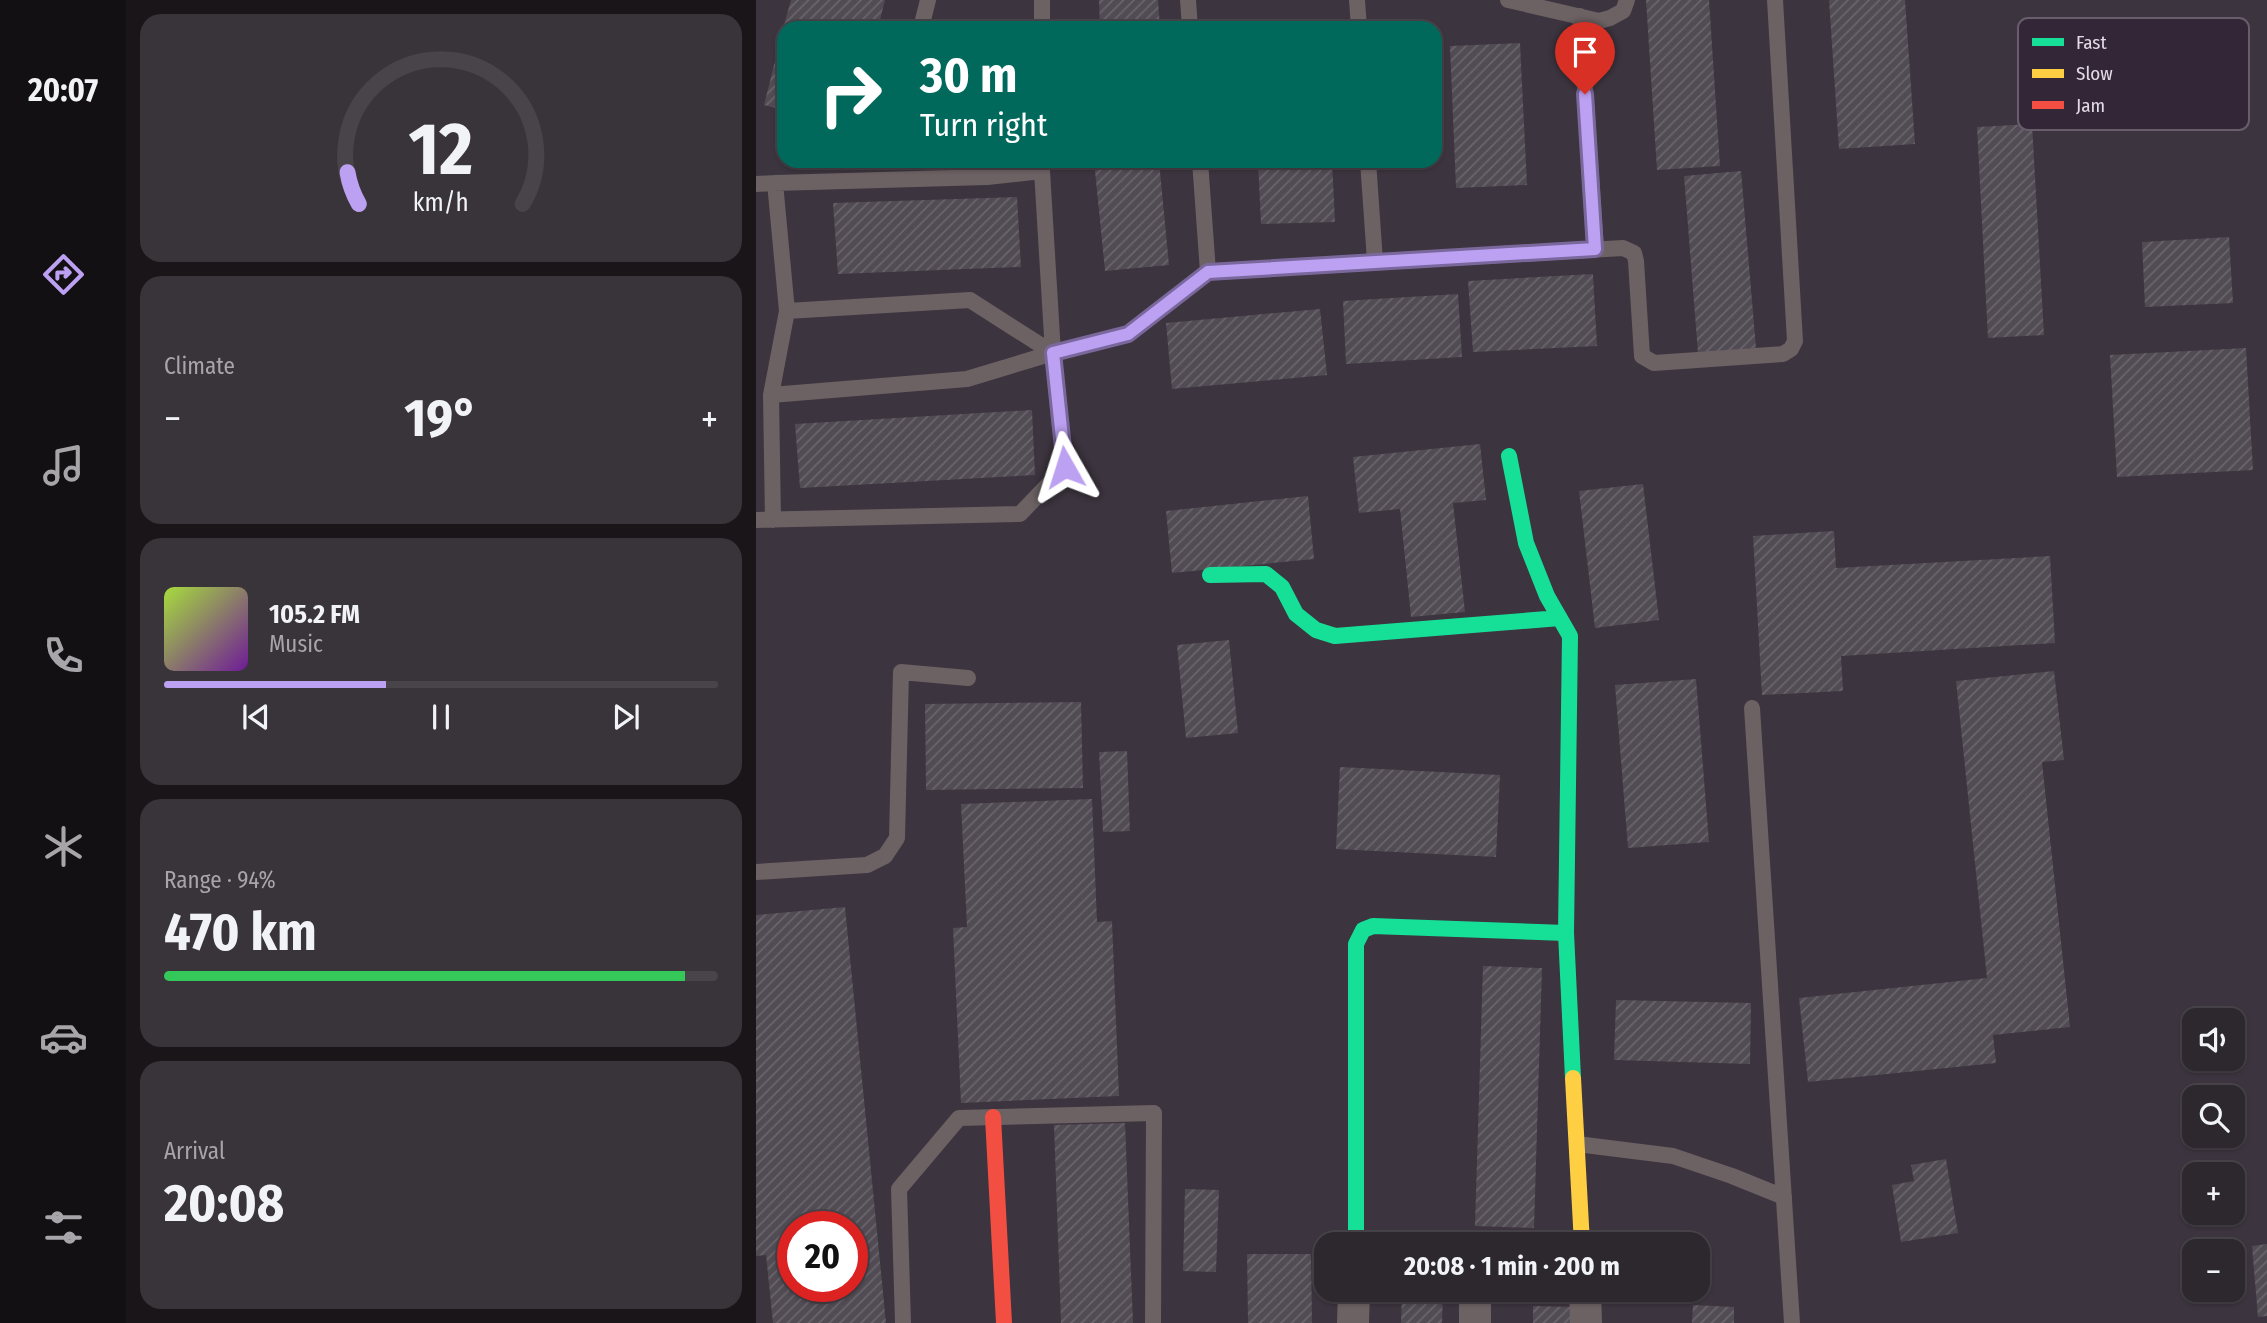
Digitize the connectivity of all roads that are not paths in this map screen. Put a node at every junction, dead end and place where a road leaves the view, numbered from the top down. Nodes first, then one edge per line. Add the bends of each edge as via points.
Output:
1 (928, 0) edge
2 (1042, 0) edge
3 (1188, 0) edge
4 (1357, 0) edge
5 (1508, 0) edge
6 (1627, 0) edge
7 (1775, 0) edge
8 (1580, 16) junction
9 (923, 21) edge
10 (1042, 21) edge
11 (1190, 21) edge
12 (1358, 21) edge
13 (1032, 168) edge
14 (1042, 168) edge
15 (1201, 168) edge
16 (1368, 168) edge
17 (775, 183) junction
18 (756, 184) edge
19 (1595, 249) junction
20 (1375, 261) junction
21 (1208, 272) junction
22 (787, 311) junction
23 (1053, 353) junction
24 (771, 395) junction
25 (1509, 456) dead end
26 (764, 520) edge
27 (1210, 575) dead end
28 (1560, 618) junction
29 (968, 678) dead end
30 (1752, 708) dead end
31 (756, 872) edge
32 (1566, 933) junction
33 (993, 1117) junction
34 (1577, 1144) junction
35 (1784, 1197) junction
36 (1355, 1232) edge
37 (1581, 1232) edge
38 (1354, 1302) edge
39 (1475, 1302) edge
40 (1585, 1302) edge
41 (904, 1323) edge
42 (1004, 1323) edge
43 (1153, 1323) edge
44 (1353, 1323) edge
45 (1475, 1323) edge
46 (1586, 1323) edge
47 (1792, 1323) edge

1 - 9 lane
2 - 10 lane
3 - 11 lane
4 - 12 lane
5 - 8 lane
6 - 8 lane via 1623,11 1610,18
7 - 19 lane via 1793,291 1795,341 1791,349 1783,354 1647,361 1642,356 1634,253 1623,248
8 - 19 lane
13 - 17 lane via 987,177
14 - 23 lane
15 - 21 lane
16 - 20 lane
17 - 18 lane
17 - 22 lane
19 - 20 lane
20 - 21 lane
21 - 23 lane via 1128,334
22 - 23 lane via 970,300
22 - 24 lane
23 - 24 lane via 967,379
23 - 26 lane via 1065,467 1020,514
24 - 26 lane
25 - 28 street via 1526,543
27 - 28 street via 1266,575 1282,587 1296,614 1316,630 1335,636
28 - 32 street via 1570,636 1571,667
29 - 31 lane via 901,672 898,838 886,856 867,864
30 - 35 lane
32 - 34 street
32 - 36 street via 1373,926 1363,930 1356,944
33 - 41 lane via 959,1118 899,1189
33 - 42 street
33 - 43 lane via 1154,1113
34 - 35 lane via 1673,1156
34 - 37 street
35 - 47 lane
38 - 44 street
39 - 45 street
40 - 46 street

